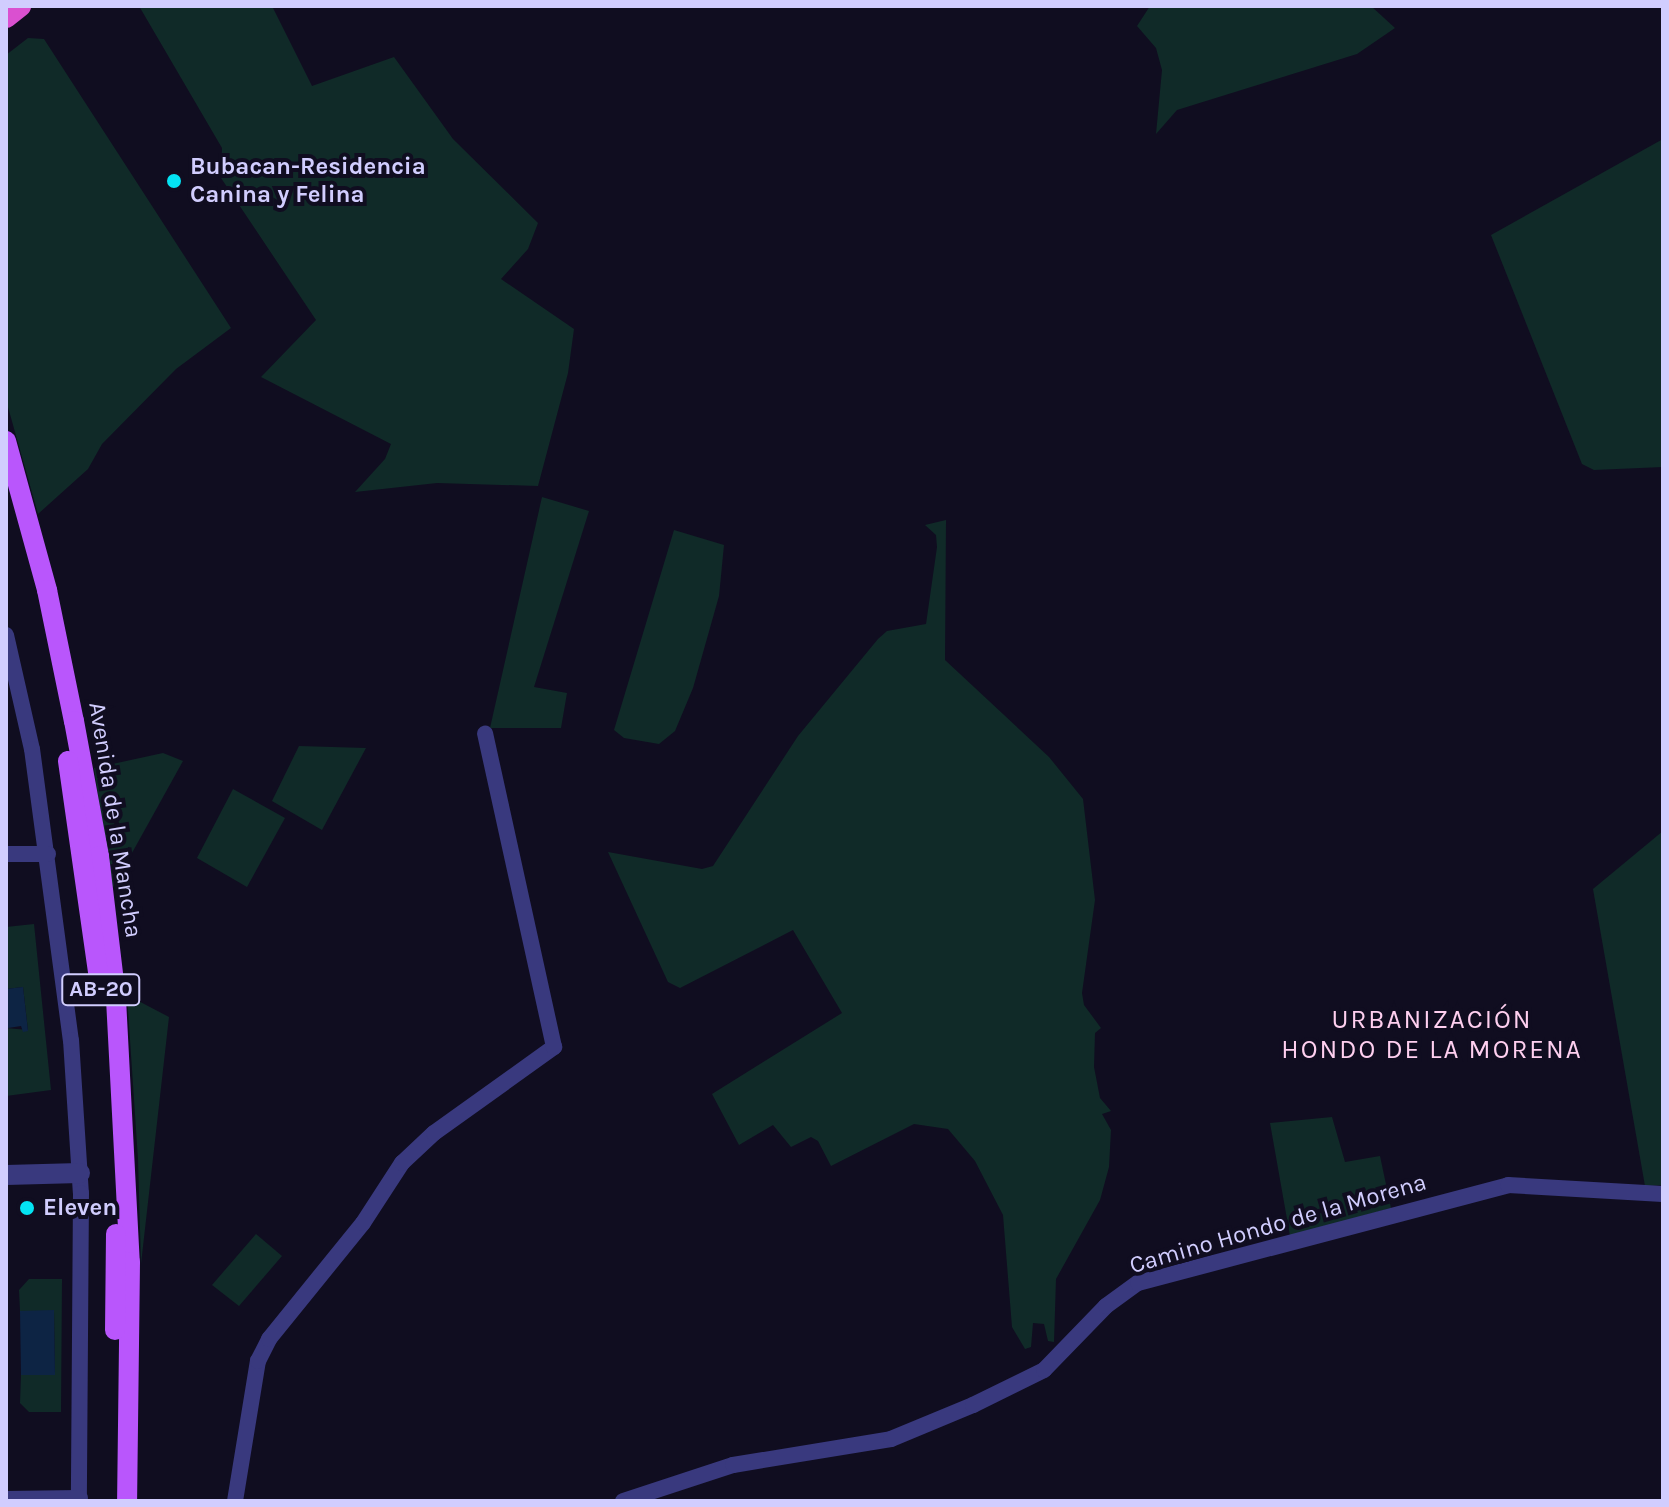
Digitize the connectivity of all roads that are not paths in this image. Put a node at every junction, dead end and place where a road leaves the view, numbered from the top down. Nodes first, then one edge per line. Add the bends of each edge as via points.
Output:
1 (20, 6) edge
2 (6, 17) edge
3 (6, 441) edge
4 (6, 488) edge
5 (6, 635) edge
6 (485, 733) dead end
7 (6, 854) edge
8 (48, 854) junction
9 (80, 1173) junction
10 (6, 1175) edge
11 (1663, 1194) edge
12 (6, 1499) edge
13 (80, 1500) edge
14 (113, 1501) edge
15 (127, 1501) edge
16 (235, 1501) edge
17 (623, 1501) edge

1 - 2 highway
3 - 15 main road, Avenida de la Mancha / AB-20 via 44,577 99,856 116,999 130,1262
4 - 14 main road, Avenida de la Mancha / AB-20 via 38,606 66,747 102,1000 116,1254
5 - 8 street
6 - 16 street via 554,1047 445,1125 402,1163 363,1223 269,1339 258,1361
7 - 8 street
8 - 9 street via 71,1040
9 - 10 street
9 - 13 street
11 - 17 street, Camino Hondo de la Morena via 1508,1185 1138,1283 1106,1306 1044,1370 960,1410 891,1439 733,1465
12 - 13 street

